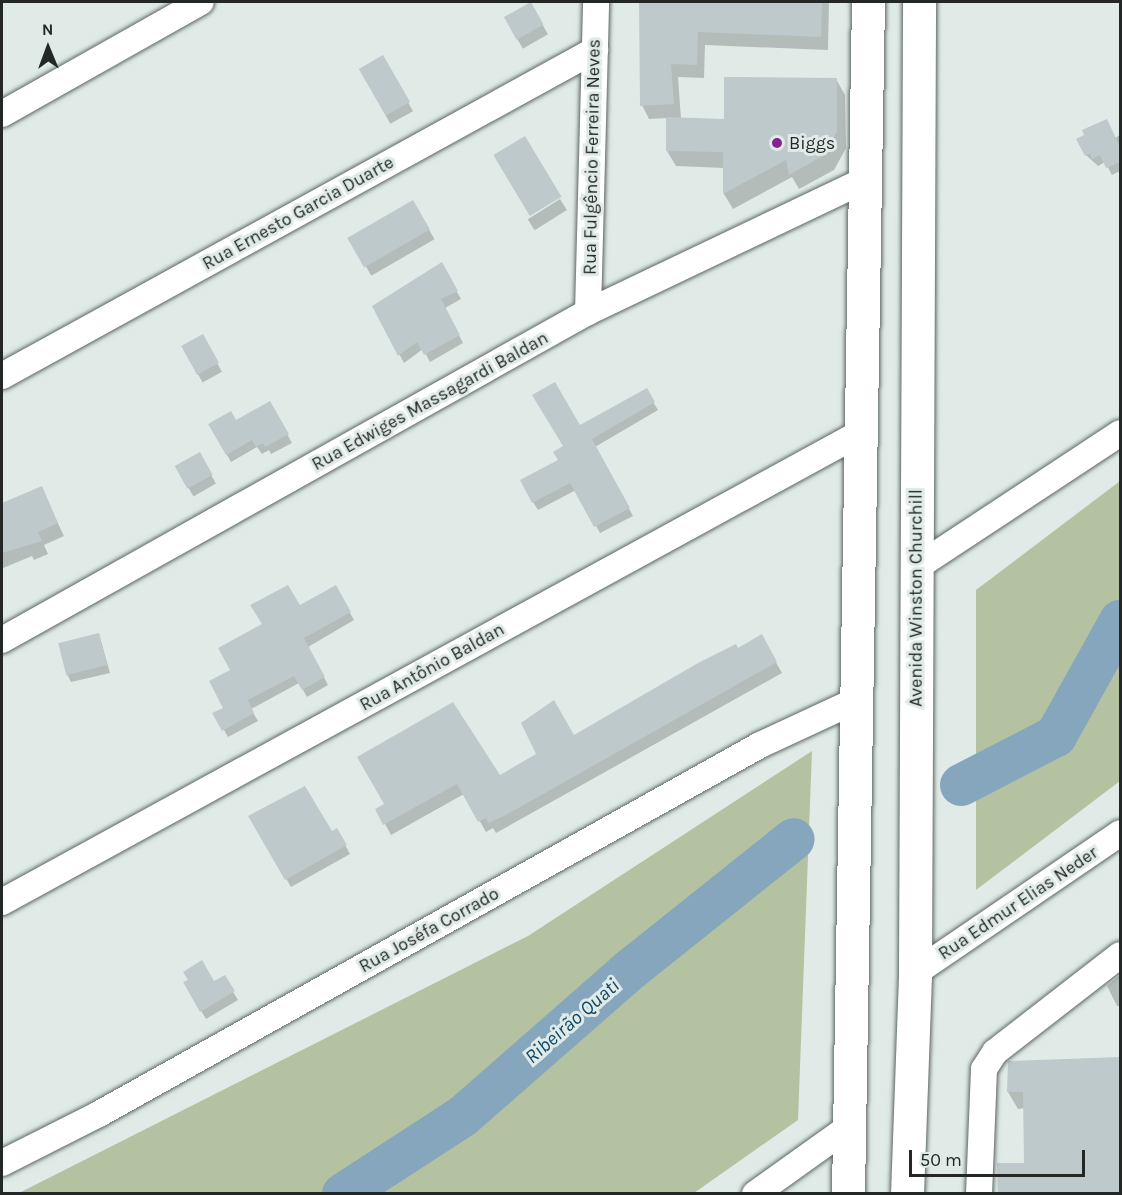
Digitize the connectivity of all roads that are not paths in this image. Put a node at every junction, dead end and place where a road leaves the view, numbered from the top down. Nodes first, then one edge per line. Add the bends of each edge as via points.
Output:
1 (201, 2) edge
2 (596, 2) edge
3 (868, 2) edge
4 (919, 2) edge
5 (161, 13) edge
6 (595, 50) junction
7 (2, 114) edge
8 (867, 179) junction
9 (917, 221) junction
10 (588, 312) junction
11 (2, 376) edge
12 (862, 432) junction
13 (1120, 433) edge
14 (917, 567) junction
15 (2, 640) edge
16 (857, 700) junction
17 (1120, 833) edge
18 (2, 902) edge
19 (1120, 955) edge
20 (915, 973) junction
21 (849, 1127) junction
22 (2, 1163) edge
23 (755, 1194) edge
24 (848, 1194) edge
25 (907, 1194) edge
26 (979, 1194) edge

1 - 5 street
2 - 6 street, Rua Fulgêncio Ferreira Neves
3 - 8 main road
4 - 9 main road, Avenida Winston Churchill
5 - 7 street
6 - 10 street, Rua Fulgêncio Ferreira Neves
6 - 11 street, Rua Ernesto Garcia Duarte
8 - 9 main road via 884,183
8 - 10 street, Rua Edwiges Massagardi Baldan
8 - 12 main road
9 - 14 main road, Avenida Winston Churchill
10 - 15 street, Rua Edwiges Massagardi Baldan
12 - 16 main road
12 - 18 street, Rua Antônio Baldan
13 - 14 street
14 - 20 main road, Avenida Winston Churchill
16 - 21 main road
16 - 22 street, Rua Joséfa Corrado via 760,745 99,1114
17 - 20 street, Rua Edmur Elias Neder
19 - 26 street via 995,1052 984,1069
20 - 25 main road, Avenida Winston Churchill
21 - 23 street
21 - 24 main road

